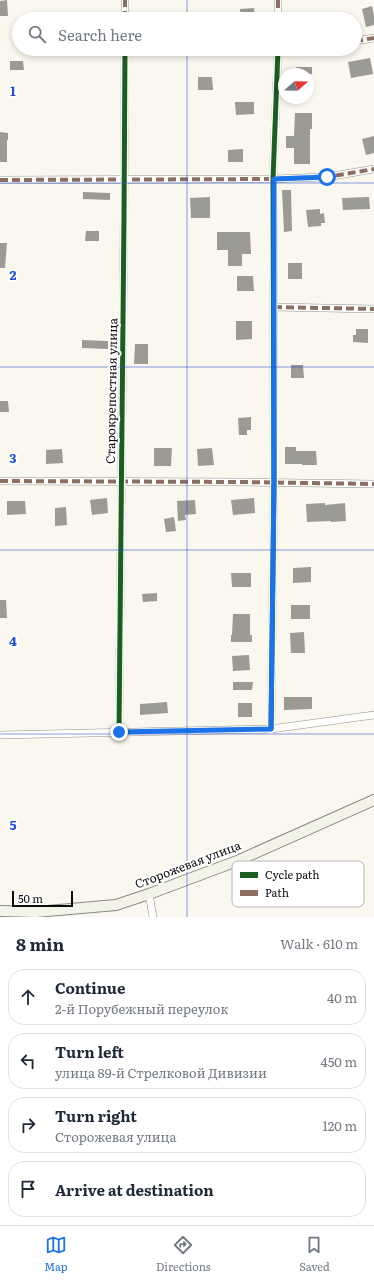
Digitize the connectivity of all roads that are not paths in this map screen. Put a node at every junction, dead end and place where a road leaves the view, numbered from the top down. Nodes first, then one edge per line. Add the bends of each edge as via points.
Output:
1 (125, 0) edge
2 (278, 0) edge
3 (125, 12) edge
4 (278, 12) edge
5 (374, 38) edge
6 (362, 40) edge
7 (125, 56) edge
8 (278, 56) edge
9 (374, 169) edge
10 (124, 179) junction
11 (274, 179) junction
12 (0, 180) edge
13 (274, 307) junction
14 (374, 309) edge
15 (0, 481) edge
16 (121, 481) junction
17 (274, 482) junction
18 (374, 484) edge
19 (374, 715) edge
20 (271, 729) junction
21 (119, 732) junction
22 (0, 735) edge
23 (374, 800) edge
24 (237, 861) edge
25 (232, 863) edge
26 (148, 894) junction
27 (0, 911) edge
28 (153, 917) edge

1 - 3 street
2 - 4 street
5 - 6 street
7 - 10 street, Старокрепостная улица
8 - 11 street
9 - 11 street via 327,177
10 - 11 street
10 - 12 street
10 - 16 street, Старокрепостная улица
11 - 13 street
13 - 14 street
13 - 17 street
15 - 16 street
16 - 17 street
16 - 21 street, Старокрепостная улица
17 - 18 street
17 - 20 street
19 - 20 street
20 - 21 street
21 - 22 street
23 - 24 main road, Сторожевая улица
25 - 26 main road, Сторожевая улица
26 - 27 main road, Сторожевая улица via 116,904 93,907 36,912
26 - 28 street

